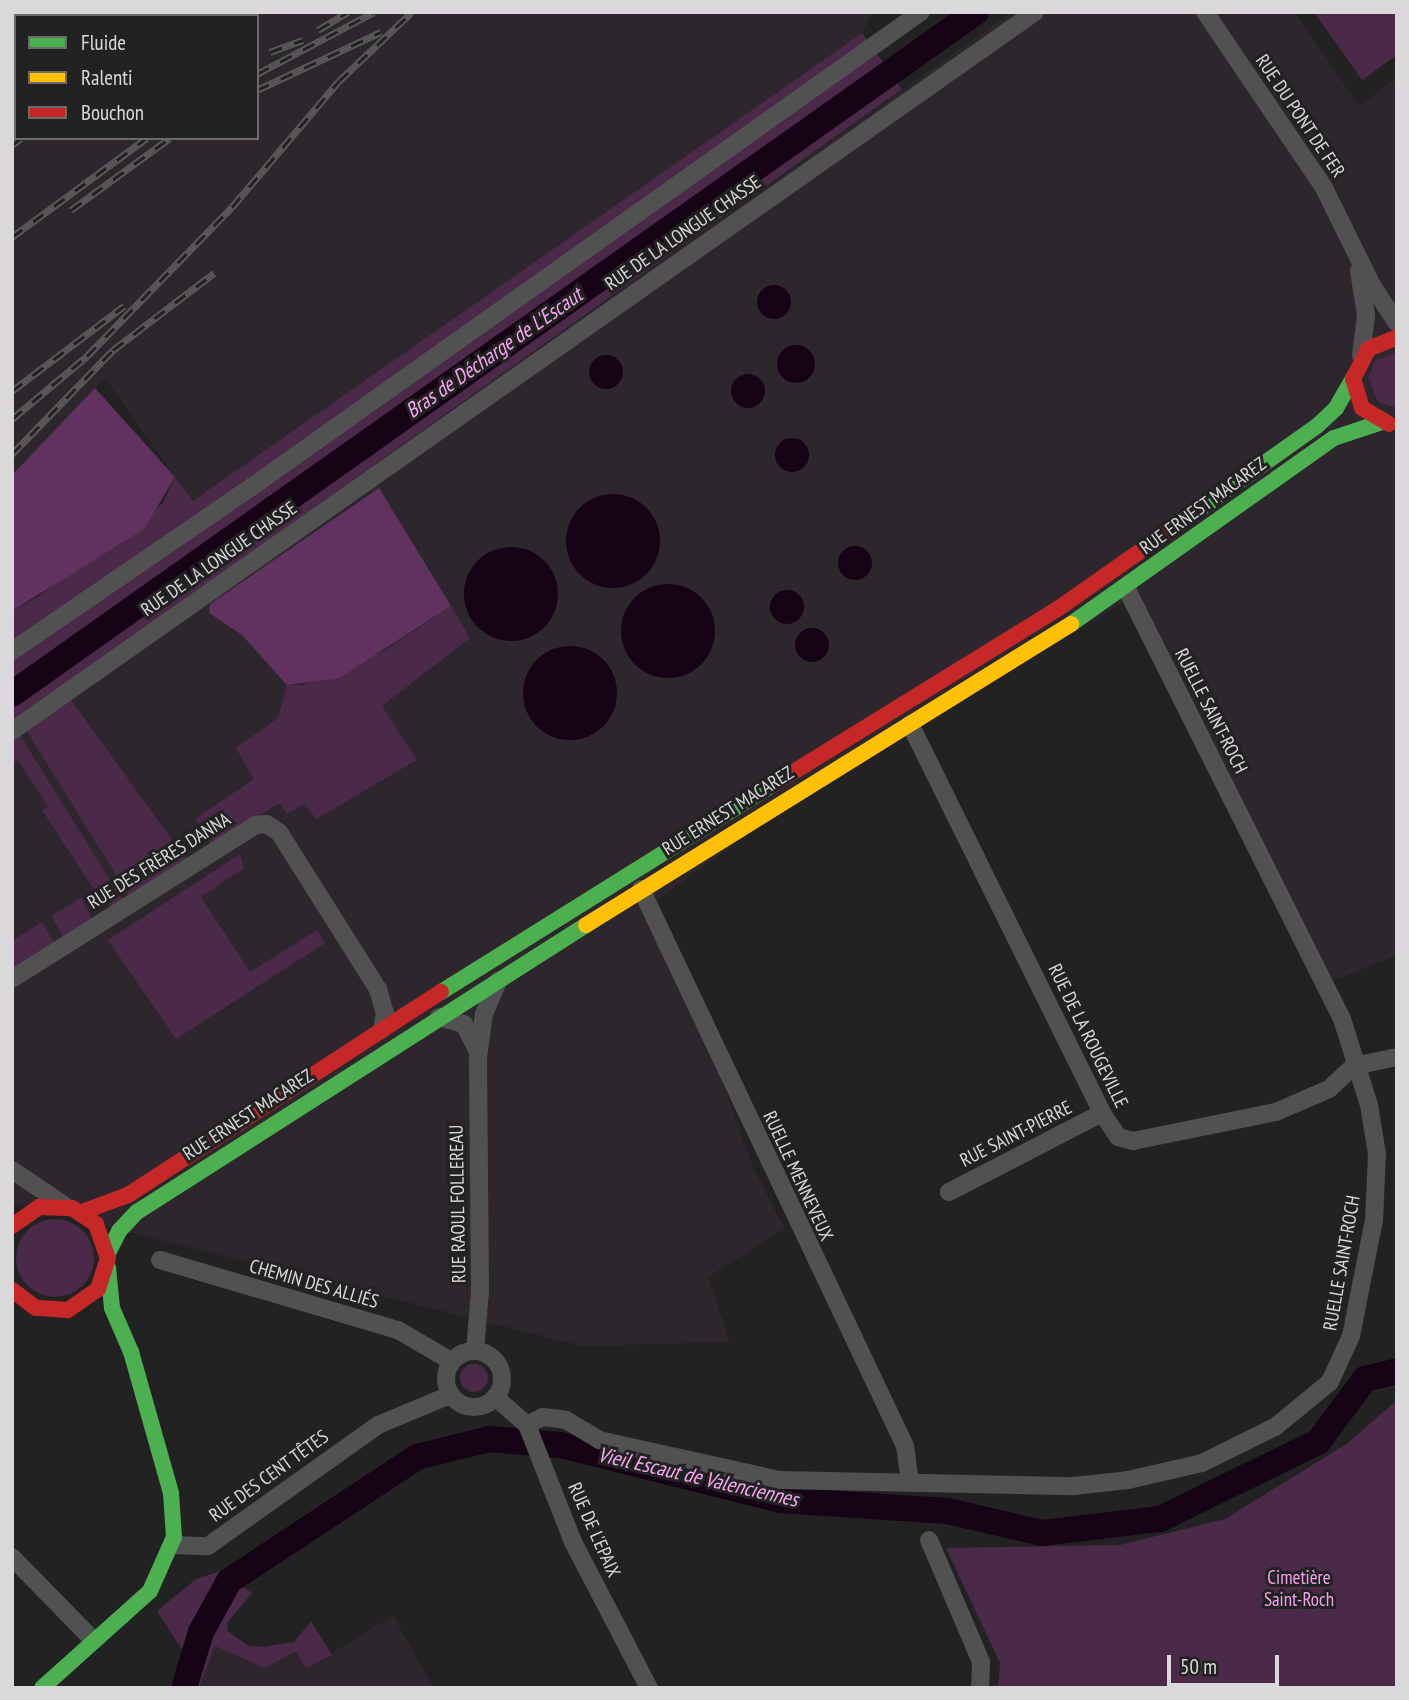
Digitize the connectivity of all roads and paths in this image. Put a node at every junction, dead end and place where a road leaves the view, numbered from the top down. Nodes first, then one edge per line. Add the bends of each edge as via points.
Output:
1 (921, 12) edge
2 (1035, 12) edge
3 (1205, 12) edge
4 (1353, 247) junction
5 (1397, 323) edge
6 (1397, 337) edge
7 (1361, 356) junction
8 (1353, 379) junction
9 (1389, 424) edge
10 (1126, 587) junction
11 (12, 651) edge
12 (910, 724) junction
13 (12, 731) edge
14 (641, 889) junction
15 (500, 978) junction
16 (12, 979) edge
17 (439, 1017) junction
18 (382, 1030) junction
19 (478, 1057) junction
20 (1397, 1057) edge
21 (1354, 1066) junction
22 (1102, 1114) junction
23 (12, 1170) edge
24 (949, 1192) dead end
25 (75, 1209) junction
26 (15, 1221) edge
27 (108, 1260) junction
28 (160, 1260) dead end
29 (13, 1293) edge
30 (80, 1305) junction
31 (115, 1319) junction
32 (475, 1351) junction
33 (451, 1362) junction
34 (450, 1395) junction
35 (495, 1397) junction
36 (529, 1429) junction
37 (910, 1482) junction
38 (929, 1540) dead end
39 (173, 1545) junction
40 (12, 1557) edge
41 (92, 1639) junction
42 (42, 1688) edge
43 (649, 1688) edge
44 (980, 1688) edge

1 - 11 street, RUE DE LA LONGUE CHASSE via 253,486
2 - 13 street, RUE DE LA LONGUE CHASSE
3 - 4 street, RUE DU PONT DE FER via 1324,188
4 - 5 street, RUE DU PONT DE FER
4 - 7 street, RUE DU PONT DE FER via 1366,315
6 - 7 main road via 1376,343
7 - 8 main road, RUE ERNEST MACAREZ
8 - 9 main road, RUE ERNEST MACAREZ via 1359,403
8 - 18 main road, RUE ERNEST MACAREZ via 1324,421 1059,608
9 - 10 main road, RUE ERNEST MACAREZ via 1334,438
10 - 12 main road, RUE ERNEST MACAREZ
10 - 21 street, RUELLE SAINT-ROCH via 1342,1019
12 - 14 main road, RUE ERNEST MACAREZ
12 - 22 street, RUE DE LA ROUGEVILLE
14 - 15 main road, RUE ERNEST MACAREZ
14 - 37 street, RUELLE MENNEVEUX via 905,1446
15 - 17 main road, RUE ERNEST MACAREZ
15 - 19 street, RUE RAOUL FOLLEREAU via 487,1003
16 - 18 street, RUE DES FRÈRES DANNA via 256,825 266,824 279,832 378,989 385,1013
17 - 19 street, RUE RAOUL FOLLEREAU via 468,1028
17 - 27 main road, RUE ERNEST MACAREZ via 137,1212 119,1231
18 - 25 main road, RUE ERNEST MACAREZ via 128,1195
19 - 32 street, RUE RAOUL FOLLEREAU via 480,1291
20 - 21 street
21 - 22 street, RUE DE LA ROUGEVILLE via 1329,1089 1284,1110 1139,1139 1118,1137
21 - 37 street, RUELLE SAINT-ROCH via 1374,1132 1375,1209 1351,1336 1335,1373 1317,1395 1275,1427 1213,1458 1146,1477 1074,1486
22 - 24 street, RUE SAINT-PIERRE
23 - 25 street
25 - 26 main road, RUE ERNEST MACAREZ via 39,1207
25 - 27 main road via 100,1230
27 - 30 main road, RUE ERNEST MACAREZ via 98,1289
27 - 31 main road
28 - 33 street, CHEMIN DES ALLIÉS via 398,1330
29 - 30 main road via 49,1311
30 - 31 main road via 102,1310
31 - 39 main road via 131,1352 171,1493
32 - 33 street
32 - 35 street via 490,1356 500,1368 502,1383
33 - 34 street via 445,1380
34 - 35 street via 474,1408
34 - 39 street, RUE DES CENT TÊTES via 377,1425 208,1546
35 - 36 street, RUE DE L'EPAIX
36 - 37 street, RUELLE SAINT-ROCH via 543,1418 566,1420 599,1440 780,1480
36 - 43 street, RUE DE L'EPAIX via 573,1542
38 - 44 street via 981,1662
39 - 41 main road via 150,1591
40 - 41 street
41 - 42 main road

